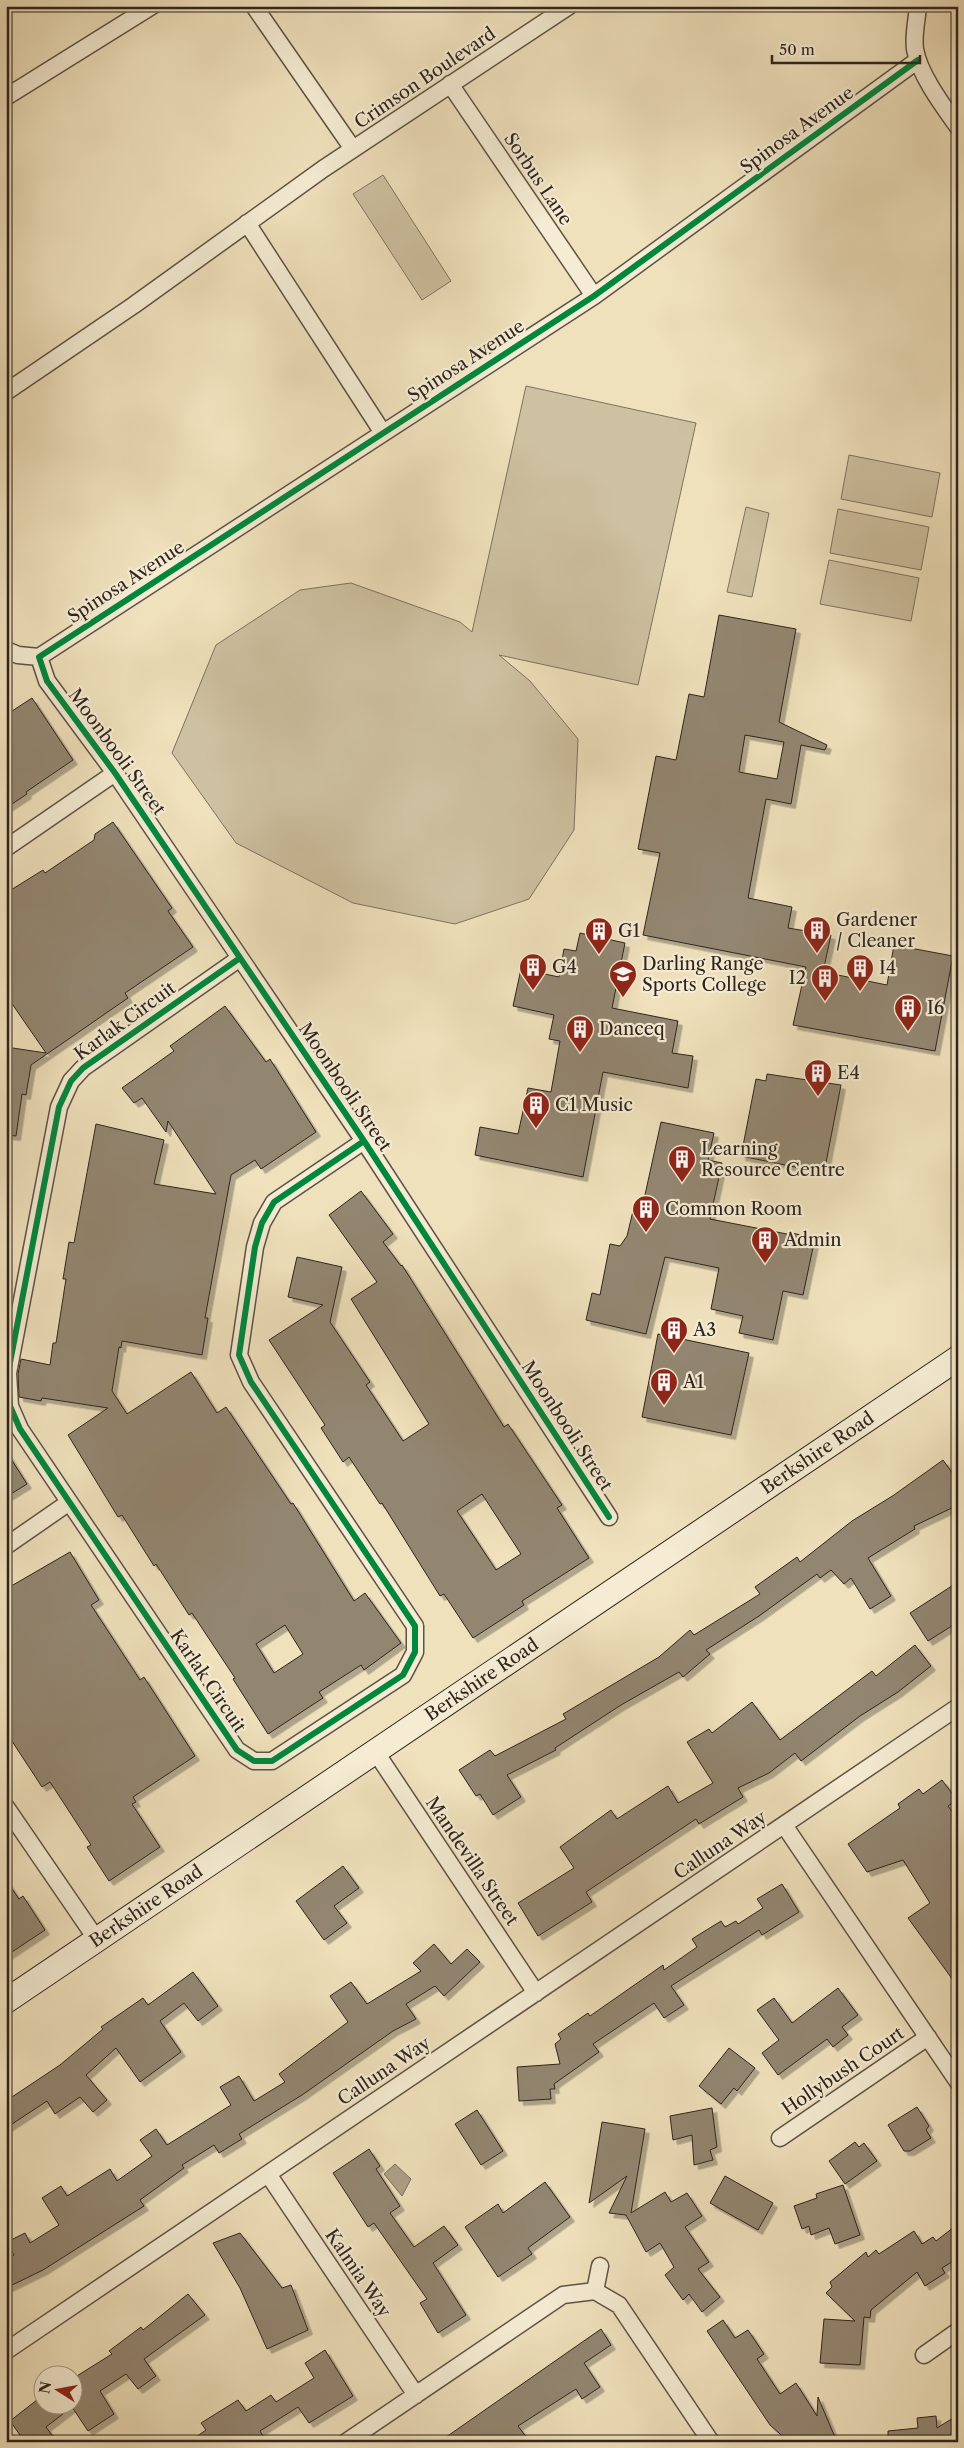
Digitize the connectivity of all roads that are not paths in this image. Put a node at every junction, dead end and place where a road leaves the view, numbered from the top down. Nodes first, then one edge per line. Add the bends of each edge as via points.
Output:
1 (152, 6) edge
2 (254, 6) edge
3 (569, 6) edge
4 (918, 6) edge
5 (918, 60) junction
6 (450, 84) junction
7 (6, 97) edge
8 (958, 127) edge
9 (353, 149) junction
10 (247, 222) junction
11 (594, 296) junction
12 (6, 392) edge
13 (383, 433) junction
14 (6, 650) edge
15 (39, 657) junction
16 (115, 773) junction
17 (6, 848) edge
18 (240, 958) junction
19 (364, 1140) junction
20 (958, 1358) edge
21 (68, 1503) junction
22 (609, 1517) dead end
23 (6, 1546) edge
24 (958, 1708) edge
25 (375, 1751) junction
26 (6, 1807) edge
27 (784, 1825) junction
28 (97, 1940) junction
29 (536, 1993) junction
30 (6, 2001) edge
31 (928, 2037) junction
32 (958, 2082) edge
33 (780, 2138) dead end
34 (268, 2174) junction
35 (600, 2266) dead end
36 (595, 2291) junction
37 (958, 2331) edge
38 (6, 2351) edge
39 (924, 2355) dead end
40 (416, 2395) junction
41 (346, 2442) edge
42 (711, 2442) edge

1 - 7 street
2 - 9 street
3 - 6 street, Crimson Boulevard
4 - 5 street via 915,49
5 - 8 street
5 - 11 street, Spinosa Avenue
6 - 9 street, Crimson Boulevard
6 - 11 street, Sorbus Lane
9 - 10 street, Crimson Boulevard
10 - 12 street, Crimson Boulevard via 134,305
10 - 13 street
11 - 13 street, Spinosa Avenue
13 - 15 street, Spinosa Avenue
14 - 15 street via 18,656
15 - 16 street, Moonbooli Street via 47,681
16 - 17 street
16 - 18 street, Moonbooli Street
18 - 19 street, Moonbooli Street
18 - 21 street, Karlak Circuit via 83,1068 71,1081 59,1107 8,1373 13,1416
19 - 21 street, Karlak Circuit via 274,1202 262,1223 255,1247 239,1355 252,1382 415,1626 415,1652 403,1674 272,1761 254,1761 237,1750
19 - 22 street, Moonbooli Street
20 - 25 main road, Berkshire Road
21 - 23 street
24 - 27 street, Calluna Way
25 - 28 main road, Berkshire Road
25 - 29 street, Mandevilla Street
26 - 28 street
27 - 29 street, Calluna Way
27 - 31 street, Calluna Way
28 - 30 main road, Berkshire Road
29 - 34 street, Calluna Way
31 - 32 street, Calluna Way
31 - 33 street, Hollybush Court
34 - 38 street, Calluna Way
34 - 40 street, Kalmia Way
35 - 36 street
36 - 40 street via 563,2295
36 - 42 street via 619,2305
37 - 39 street
40 - 41 street

